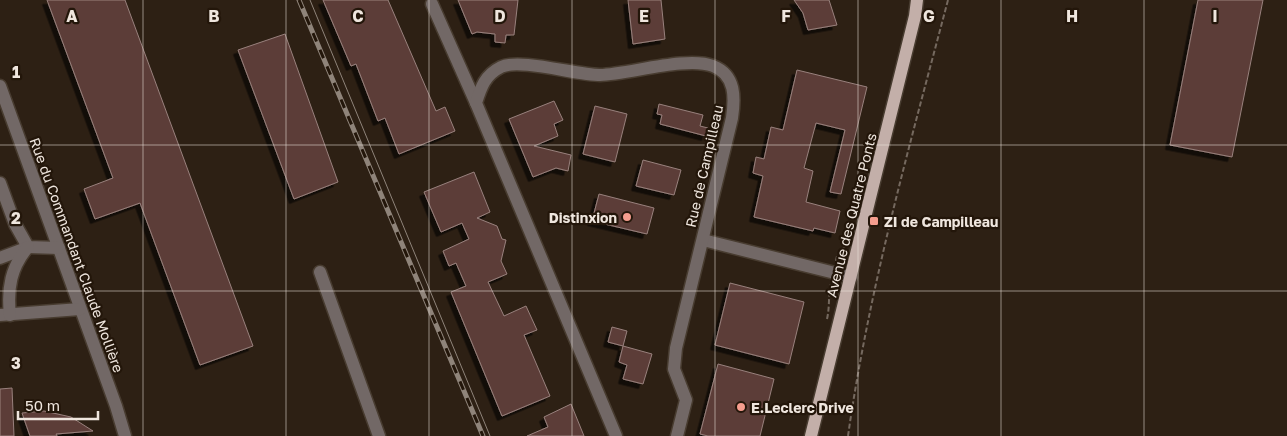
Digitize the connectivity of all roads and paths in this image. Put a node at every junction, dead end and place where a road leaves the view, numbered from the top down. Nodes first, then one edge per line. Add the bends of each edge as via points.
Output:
1 (917, 0) edge
2 (948, 0) edge
3 (432, 4) dead end
4 (0, 86) edge
5 (476, 103) junction
6 (0, 183) edge
7 (703, 240) junction
8 (28, 247) junction
9 (59, 248) junction
10 (0, 258) edge
11 (320, 272) dead end
12 (851, 277) junction
13 (80, 308) junction
14 (5, 315) edge
15 (125, 436) edge
16 (379, 436) edge
17 (616, 436) edge
18 (676, 436) edge
19 (811, 436) edge
20 (848, 436) edge

1 - 12 main road, Avenue des Quatre Ponts via 916,16
2 - 20 path via 865,331
3 - 5 street
4 - 9 street, Rue du Commandant Claude Mollière
5 - 7 street, Rue de Campilleau via 482,84 503,66 518,64 599,75 697,63 714,66 728,76 735,96
5 - 17 street
6 - 8 street via 15,224
7 - 12 street, Rue de Campilleau
7 - 18 street, Rue de Campilleau via 676,348 674,369 686,400
8 - 9 street
8 - 10 street
8 - 14 street via 20,256 11,277
9 - 13 street, Rue du Commandant Claude Mollière
11 - 16 street
12 - 19 main road, Avenue des Quatre Ponts
13 - 14 street
13 - 15 street, Rue du Commandant Claude Mollière

